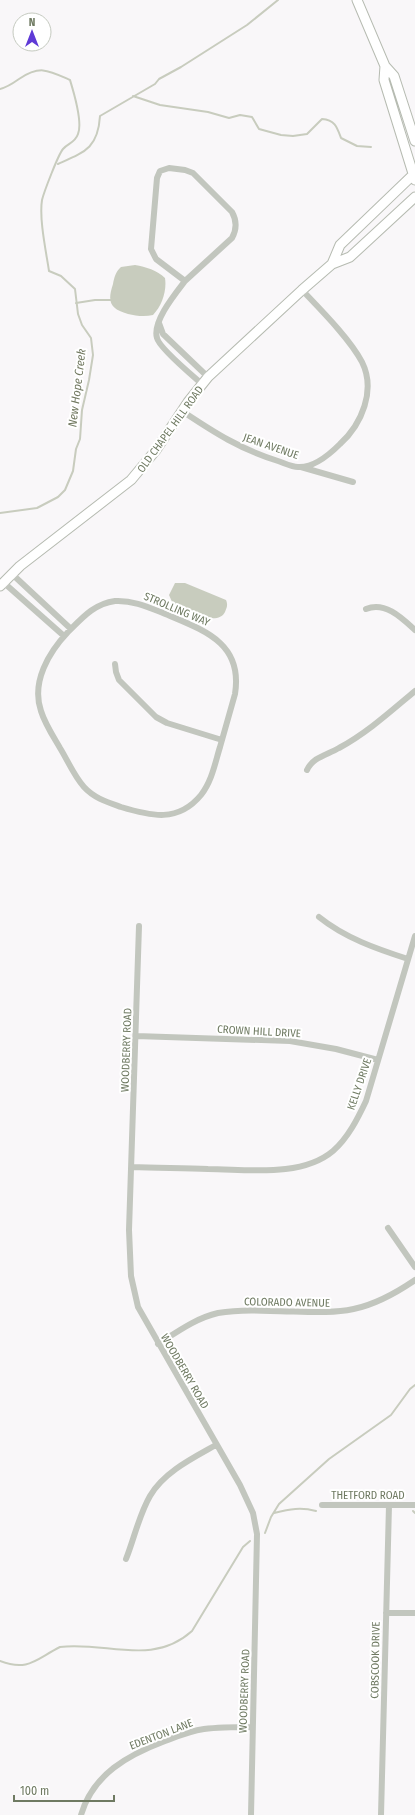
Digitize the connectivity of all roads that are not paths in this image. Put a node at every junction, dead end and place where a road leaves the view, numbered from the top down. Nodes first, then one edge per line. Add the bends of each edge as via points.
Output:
1 (357, 0) edge
2 (385, 66) junction
3 (415, 141) edge
4 (414, 176) edge
5 (415, 197) edge
6 (332, 264) junction
7 (185, 281) junction
8 (302, 290) junction
9 (205, 381) junction
10 (182, 410) junction
11 (302, 467) junction
12 (353, 482) dead end
13 (12, 574) junction
14 (2, 584) edge
15 (41, 601) junction
16 (34, 609) junction
17 (366, 609) dead end
18 (71, 629) junction
19 (415, 630) edge
20 (64, 636) junction
21 (115, 664) dead end
22 (415, 691) edge
23 (222, 740) junction
24 (307, 770) dead end
25 (319, 917) dead end
26 (139, 926) dead end
27 (415, 936) edge
28 (408, 959) junction
29 (136, 1036) junction
30 (378, 1060) junction
31 (132, 1167) junction
32 (388, 1228) dead end
33 (415, 1267) edge
34 (415, 1280) edge
35 (158, 1344) junction
36 (216, 1445) junction
37 (322, 1505) dead end
38 (389, 1505) junction
39 (415, 1505) edge
40 (126, 1559) dead end
41 (386, 1613) junction
42 (415, 1613) edge
43 (253, 1726) junction
44 (81, 1815) edge
45 (251, 1815) edge
46 (381, 1815) edge

1 - 2 main road
2 - 3 main road via 394,76
2 - 4 main road via 384,80
4 - 6 main road, OLD CHAPEL HILL ROAD via 340,246
5 - 6 main road, OLD CHAPEL HILL ROAD via 350,257
6 - 8 main road, OLD CHAPEL HILL ROAD
7 - 7 street via 232,238 236,231 236,220 232,212 193,173 169,168 160,171 157,178 151,249 156,259
7 - 9 street via 159,322 163,334
8 - 9 main road, OLD CHAPEL HILL ROAD
8 - 11 street, JEAN AVENUE via 361,361 367,386 360,419 349,435 314,464
9 - 10 main road, OLD CHAPEL HILL ROAD
10 - 11 street, JEAN AVENUE via 216,434 251,452
10 - 13 main road, OLD CHAPEL HILL ROAD via 156,450 131,480
11 - 12 street
13 - 14 main road, OLD CHAPEL HILL ROAD
13 - 15 street
14 - 16 street
15 - 16 street
15 - 18 street
16 - 20 street
17 - 19 street via 374,606 387,609
18 - 20 street, STROLLING WAY
18 - 23 street, STROLLING WAY via 94,608 122,600 144,605 213,636 228,651 236,672 235,694
20 - 23 street, STROLLING WAY via 42,672 38,688 40,708 79,780 96,797 152,815 181,811 197,800 208,785
21 - 23 street via 119,680 156,717 167,723
22 - 24 street via 367,731 337,750 316,759
25 - 28 street via 334,928 366,944
26 - 29 street, WOODBERRY ROAD
27 - 28 street, KELLY DRIVE
28 - 30 street, KELLY DRIVE
29 - 30 street, CROWN HILL DRIVE via 290,1042 336,1049
29 - 31 street, WOODBERRY ROAD
30 - 31 street, KELLY DRIVE via 360,1115 342,1141 322,1158 294,1168 265,1170
31 - 35 street, WOODBERRY ROAD via 130,1276 138,1307
32 - 33 street
34 - 35 street, COLORADO AVENUE via 379,1302 350,1311 323,1313 239,1310 217,1313 199,1319
35 - 36 street, WOODBERRY ROAD
36 - 40 street via 178,1468 155,1489 144,1510
36 - 43 street, WOODBERRY ROAD via 247,1499 256,1523
37 - 38 street, THETFORD ROAD
38 - 39 street, THETFORD ROAD
38 - 41 street, COBSCOOK DRIVE
41 - 42 street
41 - 46 street, COBSCOOK DRIVE
43 - 44 street, EDENTON LANE via 194,1730 133,1754 100,1780
43 - 45 street, WOODBERRY ROAD

